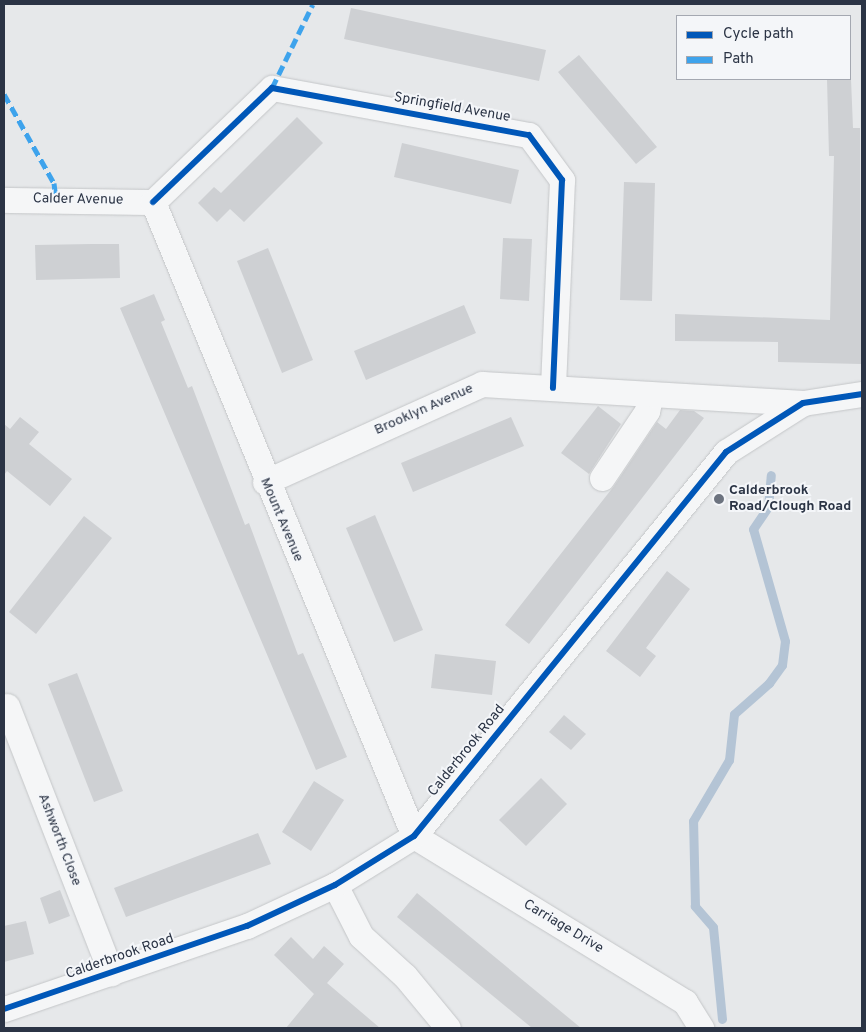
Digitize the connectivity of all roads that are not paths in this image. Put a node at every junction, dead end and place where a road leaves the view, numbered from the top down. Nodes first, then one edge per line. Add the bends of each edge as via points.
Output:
1 (4, 200) edge
2 (153, 202) junction
3 (553, 388) junction
4 (651, 394) junction
5 (862, 394) edge
6 (803, 403) junction
7 (602, 478) dead end
8 (265, 482) junction
9 (7, 706) dead end
10 (414, 836) junction
11 (336, 885) junction
12 (111, 973) junction
13 (4, 1009) edge
14 (448, 1028) edge
15 (701, 1028) edge

1 - 2 street, Calder Avenue
2 - 3 street, Springfield Avenue via 272,88 530,135 562,180
2 - 8 street, Mount Avenue
3 - 4 street, Brooklyn Avenue
3 - 8 street, Brooklyn Avenue via 482,384
4 - 6 street, Brooklyn Avenue
4 - 7 street via 647,411
5 - 6 street, Calderbrook Road
6 - 10 street, Calderbrook Road via 726,452
8 - 10 street, Mount Avenue
9 - 12 street, Ashworth Close
10 - 11 street, Calderbrook Road
10 - 15 street, Carriage Drive via 686,1002
11 - 12 street, Calderbrook Road via 247,926
11 - 14 street via 361,936 405,976
12 - 13 street, Calderbrook Road

